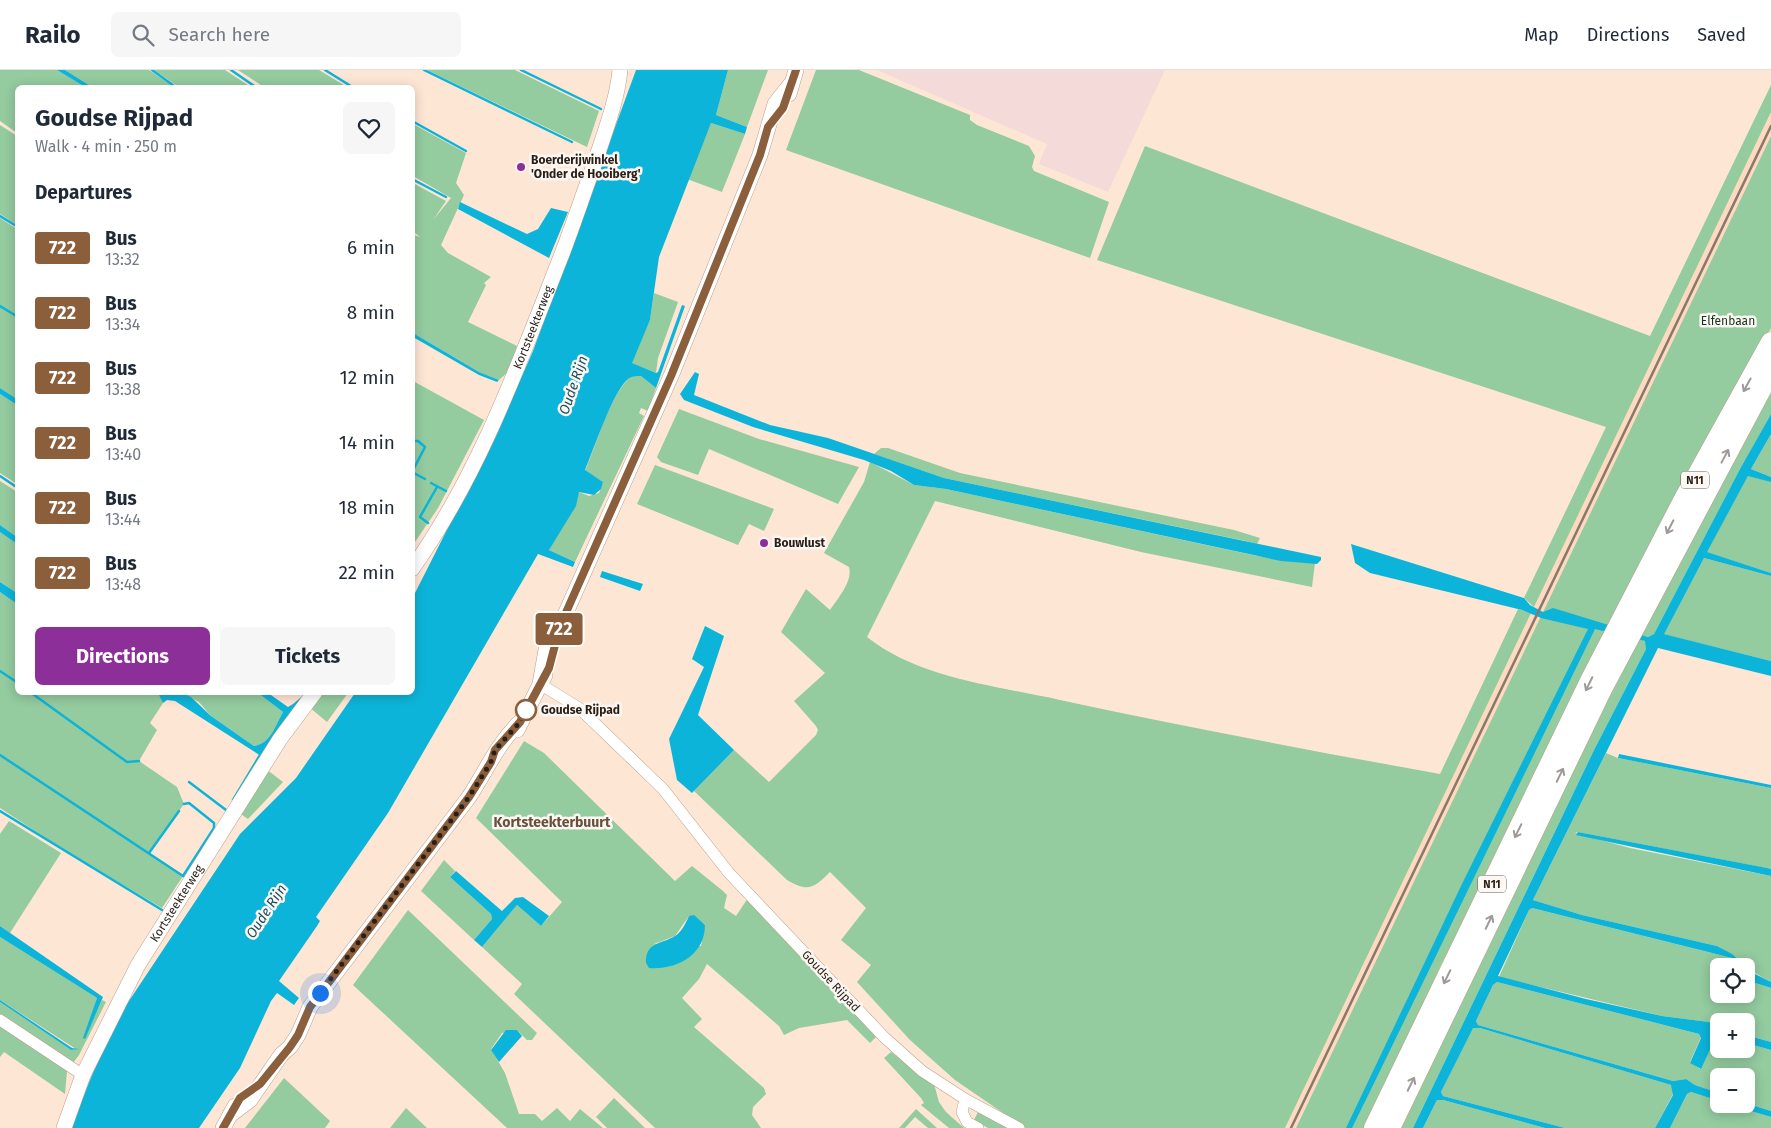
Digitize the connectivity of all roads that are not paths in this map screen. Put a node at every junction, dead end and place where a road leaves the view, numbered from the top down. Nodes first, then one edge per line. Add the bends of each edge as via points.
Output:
1 (620, 70) edge
2 (796, 70) edge
3 (1771, 342) edge
4 (1771, 371) edge
5 (415, 564) edge
6 (1629, 621) junction
7 (1618, 643) junction
8 (540, 684) junction
9 (313, 695) edge
10 (0, 1020) edge
11 (82, 1075) junction
12 (965, 1099) junction
13 (226, 1121) edge
14 (64, 1128) edge
15 (978, 1128) edge
16 (1019, 1128) edge
17 (1374, 1128) edge
18 (1390, 1128) edge

1 - 5 main road, Kortsteekterweg via 617,91 578,210 513,380 474,465
2 - 8 main road via 790,85 775,104 760,155 671,376 560,626 554,655
3 -> 6 highway, N11 via 1684,499
6 -> 4 highway, N11
6 - 7 highway, N11
7 -> 17 highway, N11
18 -> 7 highway, N11
8 - 12 street, Goudse Rijpad via 579,708 663,789 729,873 884,1037 922,1071
8 - 13 main road via 520,722 495,750 469,797 310,1007 292,1026 281,1055 250,1100
9 - 11 main road, Kortsteekterweg via 280,740 164,920
10 - 11 street
11 - 14 main road, Kortsteekterweg
12 - 15 street via 962,1112 967,1122
12 - 16 street, Goudse Rijpad

